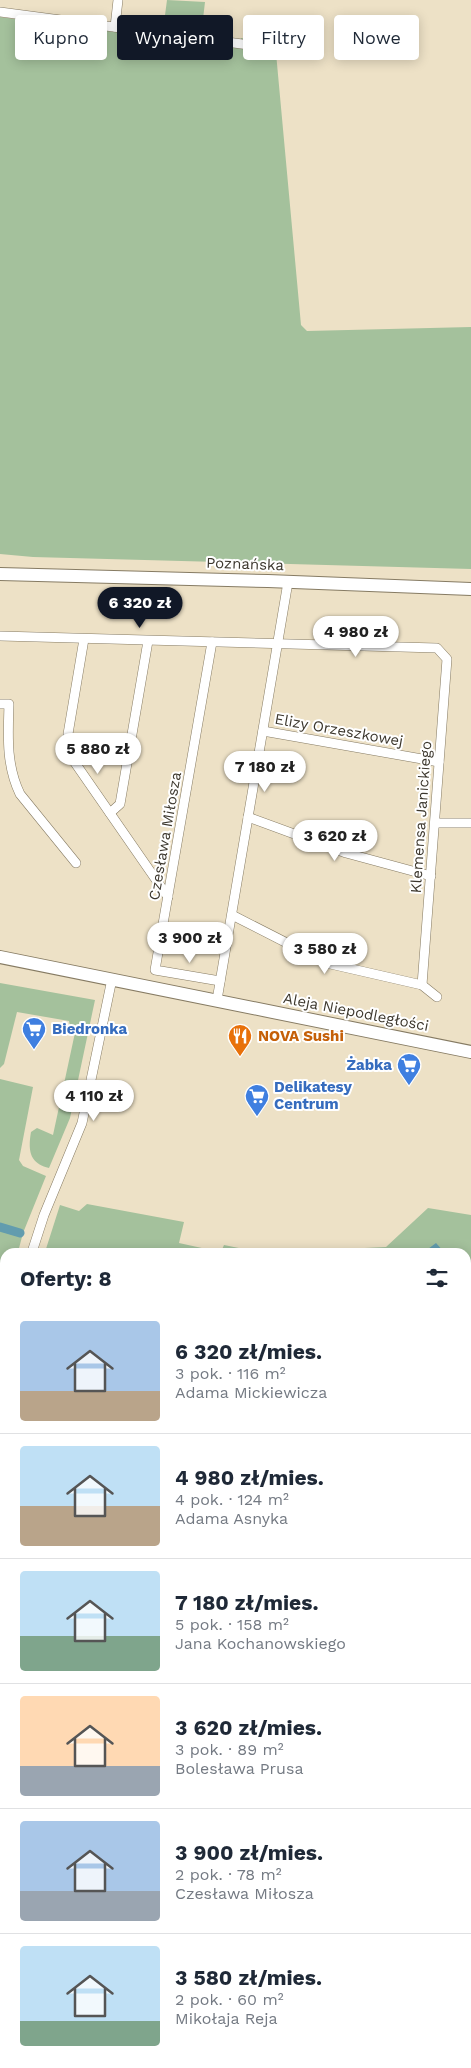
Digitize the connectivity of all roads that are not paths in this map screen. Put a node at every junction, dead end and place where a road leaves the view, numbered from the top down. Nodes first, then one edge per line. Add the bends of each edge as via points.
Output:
1 (118, 0) edge
2 (0, 12) edge
3 (115, 27) junction
4 (243, 44) edge
5 (0, 570) edge
6 (18, 573) junction
7 (0, 574) edge
8 (288, 582) junction
9 (471, 589) edge
10 (0, 636) edge
11 (84, 639) junction
12 (148, 641) junction
13 (212, 642) junction
14 (278, 645) junction
15 (0, 704) edge
16 (263, 731) junction
17 (439, 762) junction
18 (110, 813) junction
19 (248, 817) junction
20 (435, 823) junction
21 (471, 823) edge
22 (76, 863) dead end
23 (431, 876) junction
24 (168, 897) junction
25 (232, 915) junction
26 (0, 957) edge
27 (112, 979) junction
28 (220, 981) junction
29 (422, 985) junction
30 (437, 997) dead end
31 (217, 1000) junction
32 (471, 1052) edge
33 (33, 1248) edge

1 - 3 street
2 - 3 street
3 - 4 street
5 - 6 street, Poznańska
6 - 7 street, Poznańska
6 - 8 street, Poznańska
8 - 9 street, Poznańska
8 - 14 street
10 - 11 street
11 - 12 street
11 - 18 street via 68,734 69,748 76,765
12 - 13 street
12 - 18 street via 120,804
13 - 14 street
13 - 24 street, Czesława Miłosza
14 - 16 street
14 - 17 street, Klemensa Janickiego via 437,648 447,658
15 - 22 street via 10,704 9,765 20,794
16 - 17 street, Elizy Orzeszkowej
16 - 19 street
17 - 20 street, Klemensa Janickiego
18 - 24 street
19 - 23 street via 346,853
19 - 25 street
20 - 21 street
20 - 23 street, Klemensa Janickiego
23 - 29 street, Klemensa Janickiego
24 - 28 street, Czesława Miłosza via 156,970
25 - 28 street
25 - 29 street via 326,963
26 - 27 street, Aleja Niepodległości
27 - 31 street, Aleja Niepodległości
27 - 33 street via 82,1123
28 - 31 street
29 - 30 street
31 - 32 street, Aleja Niepodległości

